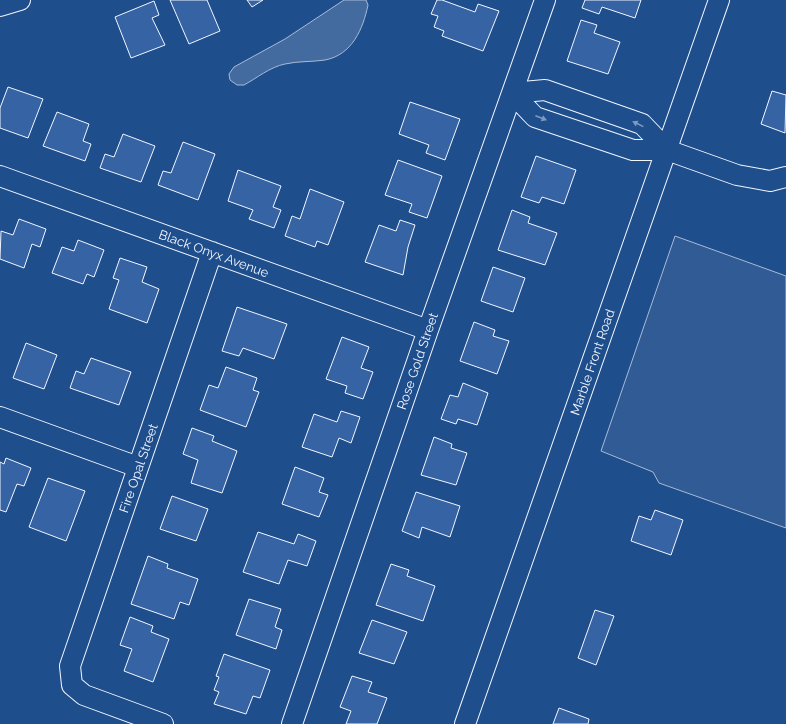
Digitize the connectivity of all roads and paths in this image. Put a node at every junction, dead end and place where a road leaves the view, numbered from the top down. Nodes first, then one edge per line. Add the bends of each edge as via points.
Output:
1 (20, 0) edge
2 (545, 0) edge
3 (719, 0) edge
4 (0, 6) edge
5 (512, 93) junction
6 (667, 150) junction
7 (0, 176) edge
8 (786, 178) edge
9 (212, 252) junction
10 (428, 330) junction
11 (0, 417) edge
12 (138, 467) junction
13 (163, 724) edge
14 (292, 724) edge
15 (466, 724) edge

1 - 4 street
2 - 5 street, Rose Gold Street
3 - 6 street, Marble Front Road
5 -> 6 street via 535,117 633,150
6 -> 5 street via 642,124 544,90
5 - 10 street, Rose Gold Street
6 - 8 street via 737,175 770,181
6 - 15 street, Marble Front Road
7 - 9 street, Black Onyx Avenue
9 - 10 street, Black Onyx Avenue
9 - 12 street, Fire Opal Street
10 - 14 street, Rose Gold Street
11 - 12 street
12 - 13 street, Fire Opal Street via 70,666 72,685 84,695

